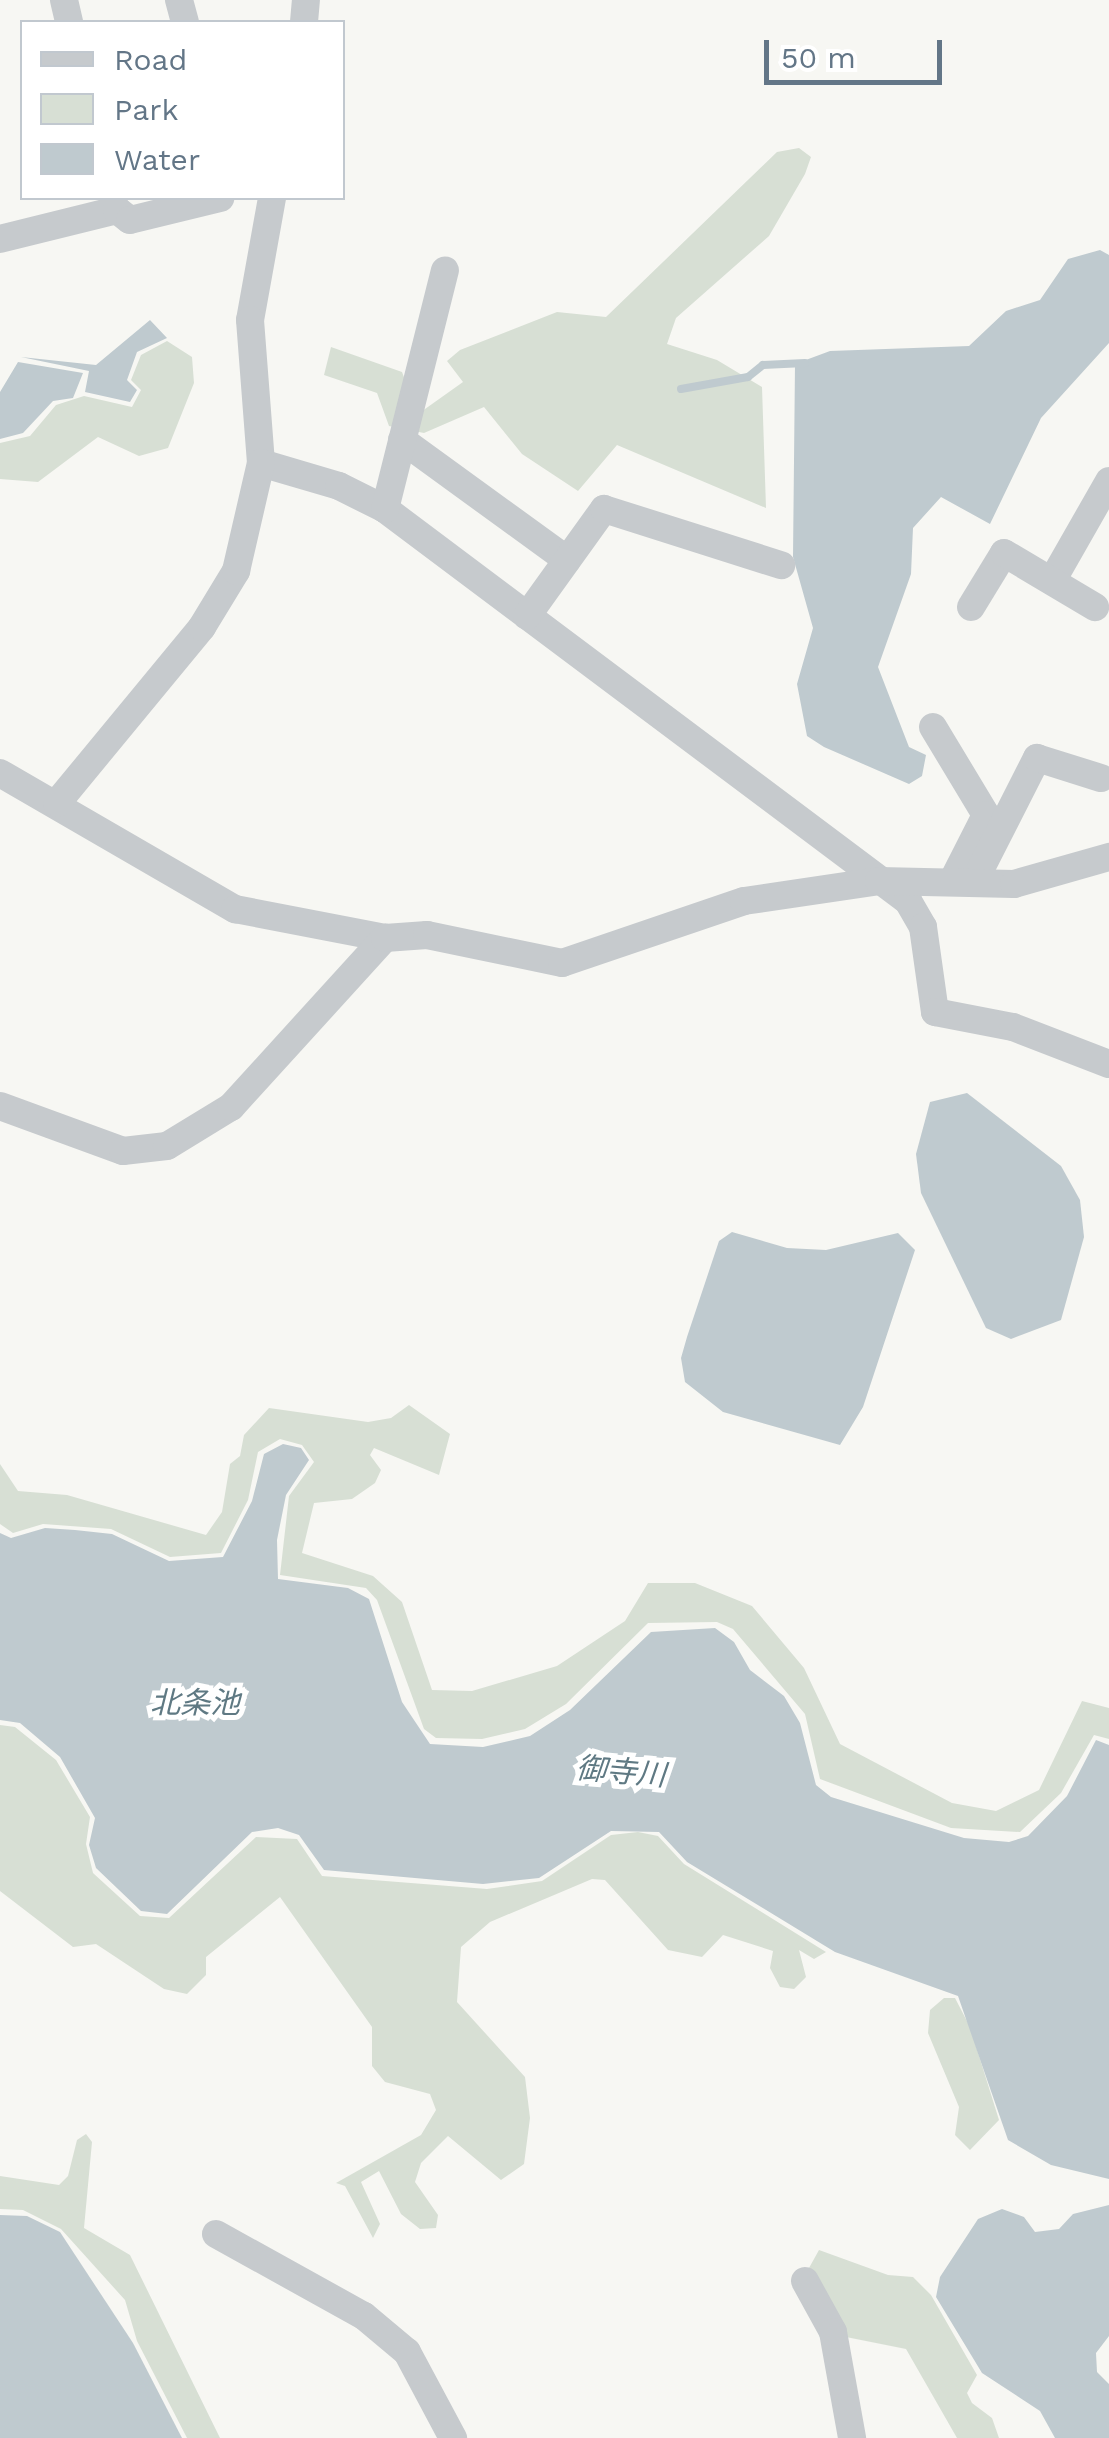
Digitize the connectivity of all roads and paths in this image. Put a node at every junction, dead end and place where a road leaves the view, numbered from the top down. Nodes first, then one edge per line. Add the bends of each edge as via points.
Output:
1 (212, 200) edge
2 (266, 200) edge
3 (115, 204) edge
4 (0, 239) edge
5 (445, 270) dead end
6 (402, 440) junction
7 (261, 463) junction
8 (1109, 480) edge
9 (385, 508) junction
10 (567, 560) junction
11 (780, 565) dead end
12 (1052, 581) junction
13 (971, 607) dead end
14 (1095, 607) dead end
15 (527, 616) junction
16 (934, 727) dead end
17 (0, 772) edge
18 (1101, 778) dead end
19 (56, 803) junction
20 (1109, 857) edge
21 (879, 880) junction
22 (964, 880) junction
23 (385, 938) junction
24 (1109, 1064) edge
25 (0, 1106) edge
26 (216, 2234) dead end
27 (804, 2281) dead end
28 (453, 2438) edge
29 (852, 2438) edge

1 - 3 street via 130,220
2 - 7 street via 250,320
3 - 4 street
5 - 6 street
6 - 9 street
6 - 10 street
7 - 9 street
7 - 19 street via 236,571 202,627
8 - 12 street
9 - 15 street
10 - 11 street via 604,509
10 - 15 street
12 - 13 street via 1004,553
12 - 14 street
15 - 21 street
16 - 22 street via 986,816
17 - 19 street
18 - 22 street via 1036,758
19 - 23 street via 235,910
20 - 22 street via 1014,884
21 - 22 street
21 - 23 street via 744,901 562,963 428,935
21 - 24 street via 908,901 923,927 935,1012 1013,1027
23 - 25 street via 231,1107 167,1146 123,1151
26 - 28 street via 364,2316 407,2352
27 - 29 street via 833,2332

